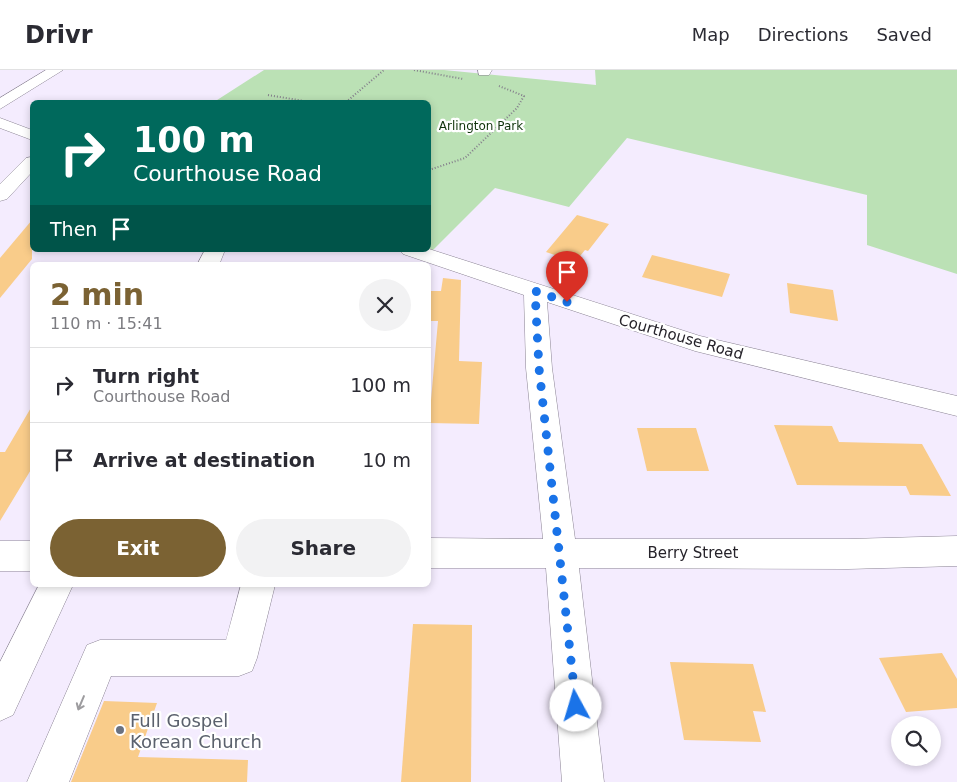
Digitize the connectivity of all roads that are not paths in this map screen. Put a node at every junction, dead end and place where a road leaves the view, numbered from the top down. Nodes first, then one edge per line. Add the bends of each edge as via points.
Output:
1 (56, 70) edge
2 (0, 104) edge
3 (0, 123) edge
4 (30, 134) edge
5 (30, 164) edge
6 (0, 195) edge
7 (416, 252) edge
8 (535, 291) junction
9 (957, 406) edge
10 (957, 551) edge
11 (431, 553) edge
12 (560, 553) junction
13 (0, 556) edge
14 (30, 556) edge
15 (55, 587) edge
16 (257, 587) edge
17 (0, 702) edge
18 (48, 782) edge
19 (583, 782) edge

1 - 2 street
3 - 4 street
5 - 6 street
7 - 8 street, Courthouse Road
8 - 9 street, Courthouse Road via 704,345
8 - 12 street via 539,368
10 - 12 street, Berry Street
11 - 12 street, Berry Street
12 - 19 street
13 - 14 street
15 - 17 street
16 -> 18 street via 239,658 100,658

